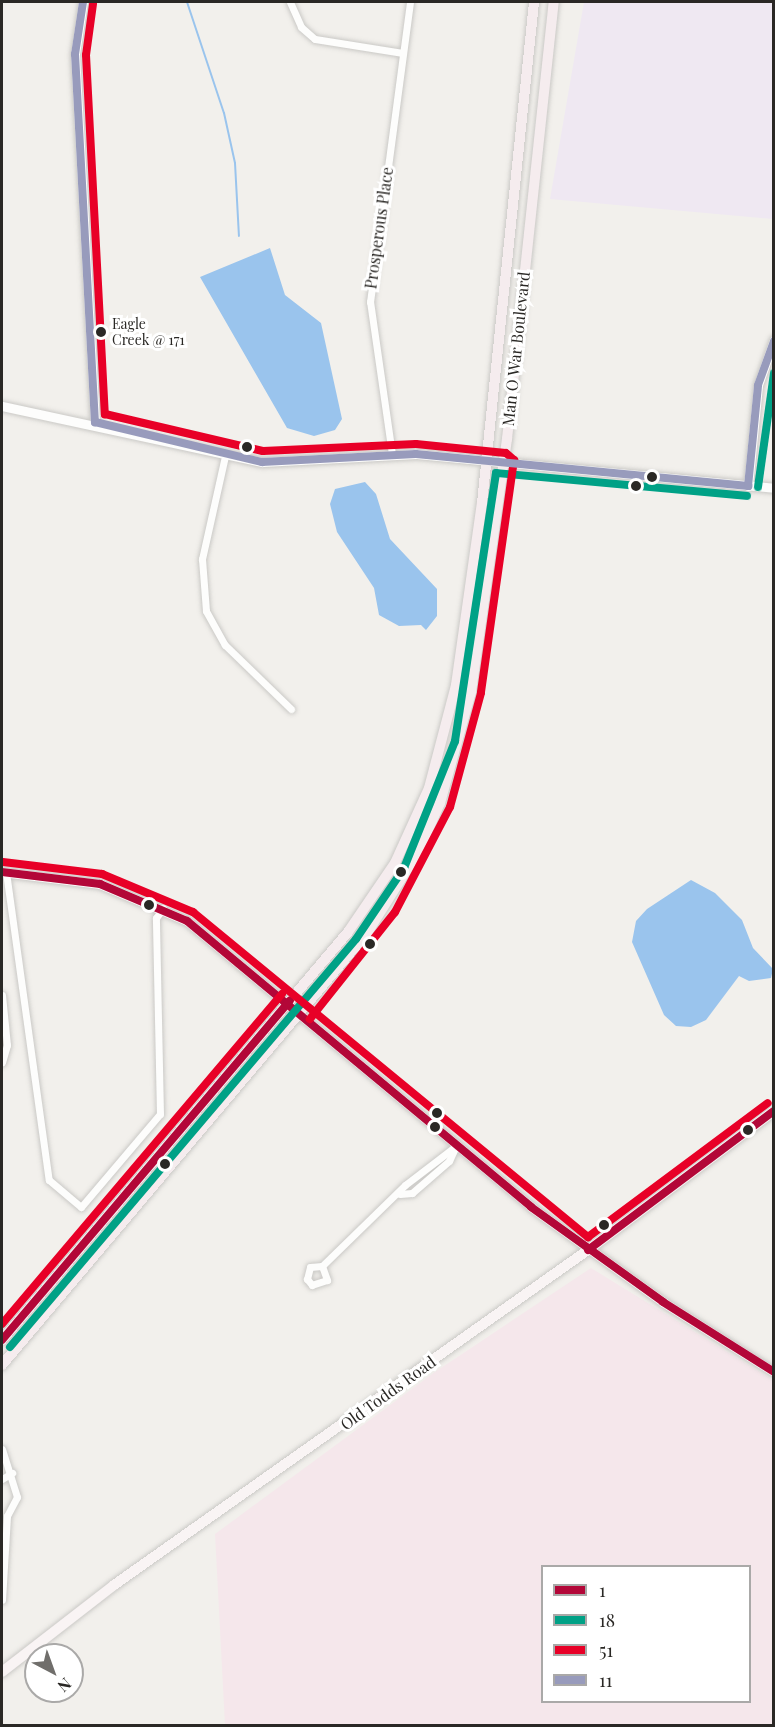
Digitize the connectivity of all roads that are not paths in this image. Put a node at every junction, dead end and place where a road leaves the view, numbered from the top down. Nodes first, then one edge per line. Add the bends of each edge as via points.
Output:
1 (83, 2) edge
2 (290, 2) edge
3 (410, 2) edge
4 (534, 2) edge
5 (554, 2) edge
6 (403, 53) junction
7 (774, 340) edge
8 (762, 369) junction
9 (774, 373) edge
10 (2, 406) edge
11 (95, 423) junction
12 (392, 454) junction
13 (225, 456) junction
14 (487, 462) junction
15 (504, 463) junction
16 (748, 486) junction
17 (774, 488) edge
18 (291, 709) dead end
19 (4, 872) edge
20 (163, 908) junction
21 (2, 996) edge
22 (290, 1001) junction
23 (302, 1012) junction
24 (2, 1062) edge
25 (774, 1111) edge
26 (456, 1146) junction
27 (400, 1194) junction
28 (588, 1250) junction
29 (322, 1266) dead end
30 (2, 1340) edge
31 (2, 1365) edge
32 (774, 1372) edge
33 (2, 1449) edge
34 (2, 1470) edge
35 (12, 1473) junction
36 (2, 1479) edge
37 (2, 1600) edge
38 (2, 1672) edge

1 - 11 street via 75,54
2 - 6 street via 301,27 315,39
3 - 6 street, Prosperous Place
4 - 14 main road, Man O War Boulevard
5 - 15 main road, Man O War Boulevard
6 - 12 street, Prosperous Place via 370,302
7 - 8 street
8 - 9 street
8 - 16 street
10 - 11 street
11 - 13 street
12 - 13 street via 292,464
12 - 14 street
13 - 18 street via 202,559 206,611 223,642
14 - 15 street
14 - 22 main road, Man O War Boulevard via 456,685 429,788 384,882
15 - 16 street
15 - 23 main road, Man O War Boulevard via 471,692 440,803 386,906
16 - 17 street
19 - 20 street via 85,880
19 - 20 street via 49,1180 81,1207 160,1114 156,918
20 - 22 street
21 - 24 street via 7,1045
22 - 23 street
22 - 30 main road, Man O War Boulevard
23 - 26 street
23 - 31 main road, Man O War Boulevard
25 - 28 main road, Old Todds Road
26 - 27 street via 441,1153
26 - 27 street via 449,1161 412,1192
26 - 28 street
27 - 29 street
28 - 32 street
28 - 38 main road, Old Todds Road via 114,1585
33 - 35 street
34 - 35 street
35 - 36 street
35 - 37 street via 17,1497 7,1516

